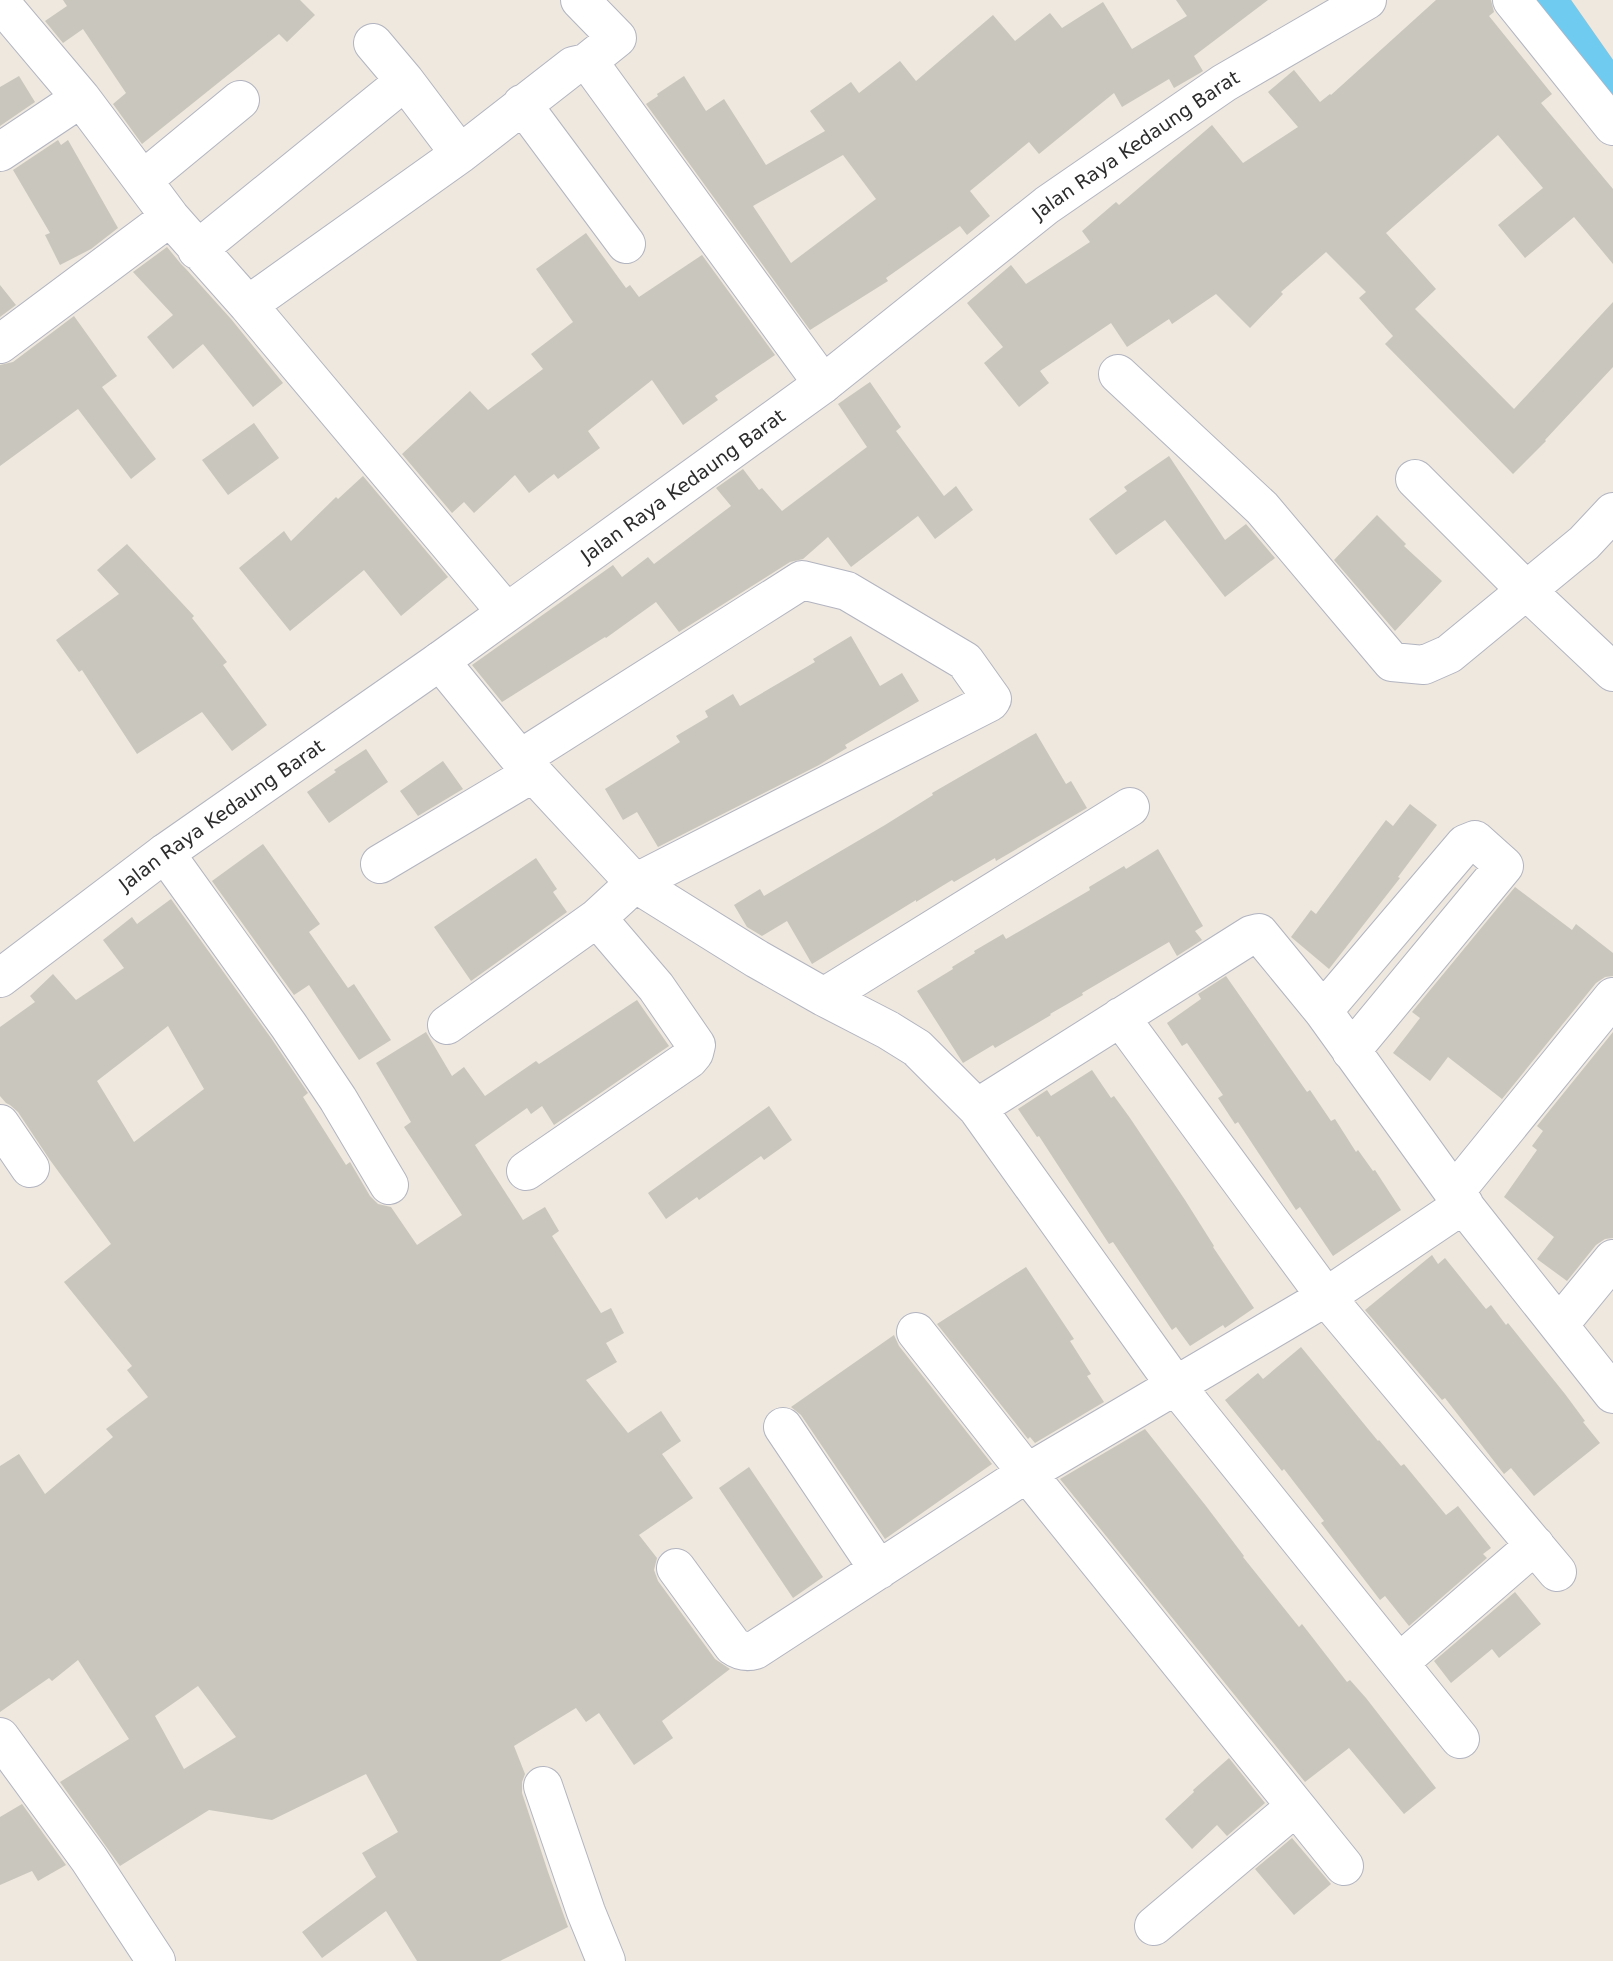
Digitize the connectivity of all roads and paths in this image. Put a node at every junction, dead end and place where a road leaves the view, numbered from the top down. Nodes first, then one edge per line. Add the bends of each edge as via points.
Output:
1 (580, 0) edge
2 (1367, 0) edge
3 (1512, 0) edge
4 (0, 2) edge
5 (373, 43) dead end
6 (586, 62) junction
7 (405, 81) junction
8 (81, 98) junction
9 (240, 100) dead end
10 (522, 104) junction
11 (1613, 126) edge
12 (0, 152) edge
13 (460, 154) junction
14 (143, 180) junction
15 (170, 217) junction
16 (626, 244) dead end
17 (197, 250) junction
18 (248, 305) junction
19 (0, 344) edge
20 (1118, 374) dead end
21 (823, 384) junction
22 (1415, 479) dead end
23 (1613, 512) edge
24 (1526, 590) junction
25 (506, 612) junction
26 (440, 661) junction
27 (1613, 672) edge
28 (527, 766) junction
29 (1130, 807) dead end
30 (165, 853) junction
31 (380, 864) dead end
32 (635, 883) junction
33 (597, 918) junction
34 (0, 978) edge
35 (824, 998) junction
36 (1613, 998) edge
37 (1323, 1011) junction
38 (1121, 1017) junction
39 (447, 1025) dead end
40 (1351, 1051) junction
41 (977, 1108) junction
42 (0, 1124) edge
43 (30, 1168) dead end
44 (526, 1171) dead end
45 (389, 1185) dead end
46 (1459, 1198) junction
47 (1613, 1259) edge
48 (1326, 1297) junction
49 (1559, 1325) junction
50 (916, 1332) dead end
51 (1176, 1386) junction
52 (1613, 1394) edge
53 (783, 1427) dead end
54 (1027, 1473) junction
55 (676, 1568) dead end
56 (879, 1570) junction
57 (1399, 1663) junction
58 (0, 1737) edge
59 (1460, 1739) dead end
60 (543, 1786) dead end
61 (1295, 1807) junction
62 (1344, 1866) dead end
63 (1154, 1926) dead end
64 (156, 1961) edge
65 (607, 1961) edge

1 - 6 street via 617,37
2 - 21 street, Jalan Raya Kedaung Barat via 1224,83 1048,205
3 - 11 street
4 - 8 street
5 - 7 street
6 - 10 street via 573,66
6 - 21 street
7 - 13 street
7 - 17 street
8 - 12 street
8 - 14 street
9 - 14 street
10 - 13 street
10 - 16 street
13 - 18 street
14 - 15 street
15 - 17 street
15 - 19 street
17 - 18 street
18 - 25 street
20 - 24 street via 1262,508 1392,662 1423,666 1449,654
21 - 25 street, Jalan Raya Kedaung Barat
22 - 24 street
23 - 24 street via 1584,543
24 - 27 street
25 - 26 street, Jalan Raya Kedaung Barat
26 - 28 street
26 - 30 street, Jalan Raya Kedaung Barat
28 - 31 street
28 - 32 street
28 - 32 street via 802,580 847,591 965,661 992,699
29 - 35 street
30 - 34 street, Jalan Raya Kedaung Barat
30 - 45 street via 289,1026
32 - 33 street
32 - 35 street
33 - 39 street
33 - 44 street via 656,986 696,1045 694,1053
35 - 41 street via 916,1048
36 - 46 street
37 - 38 street via 1259,933
37 - 40 street
37 - 40 street via 1465,844 1475,841 1504,866
38 - 41 street
38 - 48 street
40 - 46 street
41 - 51 street
42 - 43 street
46 - 48 street
46 - 49 street
47 - 49 street
48 - 51 street
48 - 57 street via 1546,1559
49 - 52 street
50 - 54 street
51 - 54 street
51 - 57 street
53 - 56 street
54 - 56 street
54 - 61 street
55 - 56 street via 733,1646 750,1651
57 - 59 street
58 - 64 street
60 - 65 street
61 - 62 street
61 - 63 street

